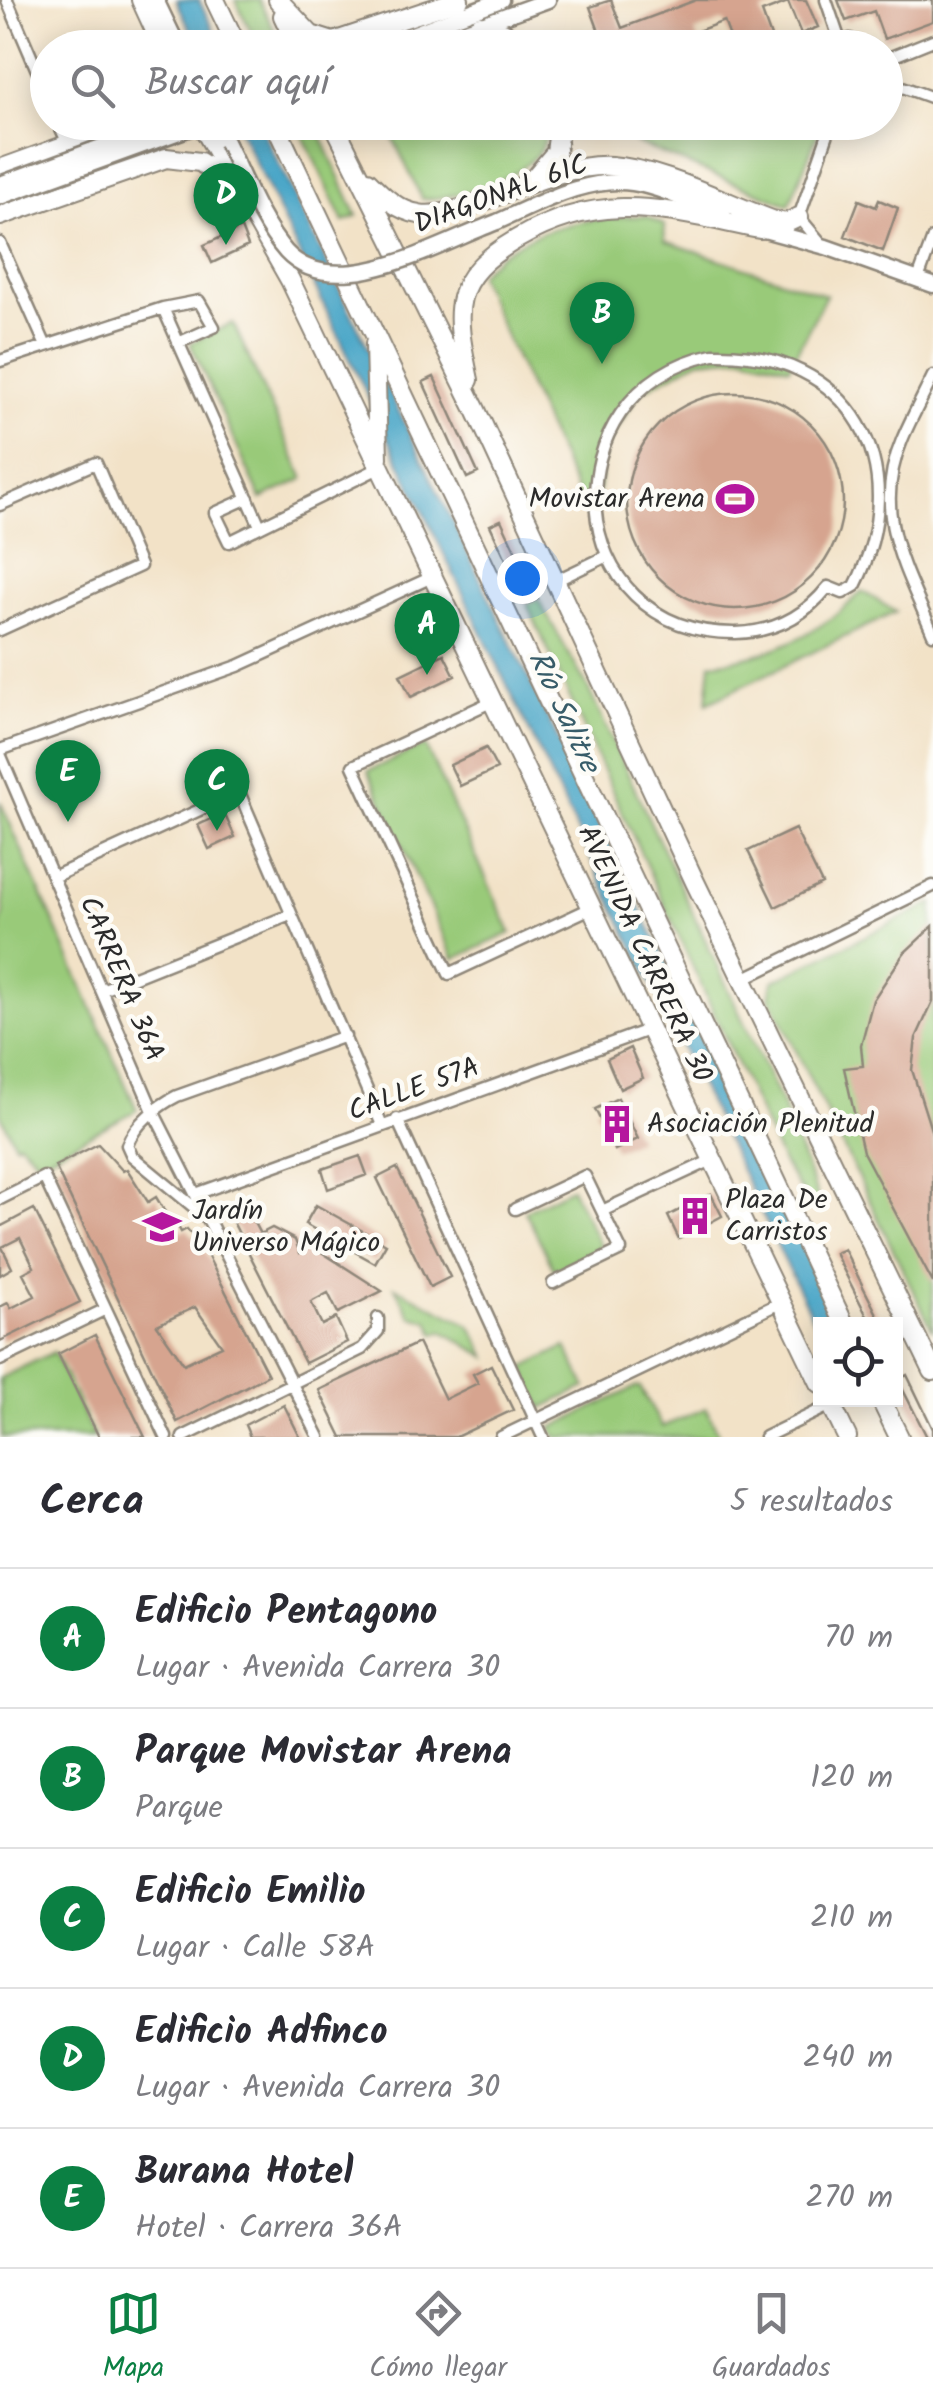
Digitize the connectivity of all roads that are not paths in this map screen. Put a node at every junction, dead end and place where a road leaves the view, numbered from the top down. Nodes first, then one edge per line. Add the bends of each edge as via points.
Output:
1 (7, 0) edge
2 (141, 0) edge
3 (156, 0) edge
4 (216, 0) edge
5 (277, 0) edge
6 (502, 0) edge
7 (548, 0) edge
8 (826, 0) edge
9 (469, 17) edge
10 (155, 30) edge
11 (170, 30) edge
12 (230, 30) edge
13 (290, 30) edge
14 (306, 30) edge
15 (403, 30) edge
16 (430, 30) edge
17 (447, 30) edge
18 (498, 30) edge
19 (836, 30) edge
20 (933, 40) edge
21 (903, 51) edge
22 (30, 54) edge
23 (903, 87) edge
24 (933, 98) edge
25 (66, 140) edge
26 (79, 140) edge
27 (118, 140) edge
28 (158, 140) edge
29 (176, 140) edge
30 (209, 140) edge
31 (225, 140) edge
32 (283, 140) edge
33 (342, 140) edge
34 (558, 140) edge
35 (826, 140) edge
36 (68, 144) junction
37 (166, 158) junction
38 (0, 169) edge
39 (358, 170) junction
40 (532, 180) junction
41 (232, 183) junction
42 (0, 184) edge
43 (0, 197) edge
44 (0, 216) edge
45 (798, 217) junction
46 (760, 230) junction
47 (933, 238) edge
48 (0, 243) edge
49 (826, 246) junction
50 (918, 279) junction
51 (933, 285) edge
52 (162, 308) junction
53 (366, 310) junction
54 (178, 343) junction
55 (46, 346) junction
56 (0, 361) edge
57 (933, 376) edge
58 (476, 410) junction
59 (379, 468) junction
60 (248, 498) junction
61 (0, 505) edge
62 (260, 526) junction
63 (607, 556) junction
64 (432, 578) junction
65 (555, 580) junction
66 (0, 630) edge
67 (933, 634) edge
68 (493, 701) junction
69 (0, 752) edge
70 (53, 878) junction
71 (933, 886) edge
72 (592, 908) junction
73 (290, 915) junction
74 (743, 979) junction
75 (102, 990) junction
76 (648, 1030) junction
77 (344, 1036) junction
78 (153, 1111) junction
79 (397, 1120) junction
80 (382, 1125) junction
81 (712, 1160) junction
82 (196, 1194) junction
83 (0, 1198) edge
84 (515, 1210) dead end
85 (602, 1211) junction
86 (208, 1218) junction
87 (553, 1283) dead end
88 (782, 1302) junction
89 (106, 1309) junction
90 (841, 1317) edge
91 (378, 1318) dead end
92 (0, 1360) edge
93 (813, 1367) edge
94 (933, 1371) edge
95 (294, 1384) junction
96 (821, 1407) edge
97 (832, 1407) edge
98 (884, 1407) edge
99 (535, 1420) junction
100 (166, 1437) edge
101 (183, 1437) edge
102 (319, 1437) edge
103 (501, 1437) edge
104 (543, 1437) edge
105 (766, 1437) edge
106 (847, 1437) edge
107 (899, 1437) edge

1 - 22 street
2 - 10 highway
3 - 11 main road
4 - 12 highway
5 - 13 highway
5 - 14 highway
6 - 9 main road
7 - 9 main road
8 - 19 street
9 - 15 highway
9 - 16 main road
9 - 17 main road
9 - 18 highway
20 - 21 street
23 - 24 street
25 - 36 street
26 - 36 highway
27 - 42 main road, bridge
28 - 43 main road, bridge
29 - 37 highway
30 - 41 highway, AVENIDA CARRERA 30
31 - 46 main road, DIAGONAL 61C, bridge via 276,237 292,257 319,272 354,274 578,188 617,182
32 - 53 highway, AVENIDA CARRERA 30
33 - 39 highway
34 - 40 highway via 556,152
35 - 45 street
36 - 38 highway
37 - 41 highway via 200,162
37 - 44 highway
39 - 40 highway via 396,206 428,216
39 - 58 highway
40 - 45 highway via 581,167 622,167 772,220
41 - 59 highway, AVENIDA CARRERA 30 via 269,238
45 - 49 street
46 - 49 main road, DIAGONAL 61C
46 - 58 highway via 646,207 600,206 554,219 504,246 473,270 458,310
47 - 50 street
48 - 55 street
49 - 50 main road, DIAGONAL 61C
50 - 51 main road, DIAGONAL 61C
52 - 54 street
52 - 54 street via 199,301 214,327
52 - 55 street
53 - 59 highway via 378,356
53 - 90 highway, AVENIDA CARRERA 30
54 - 60 street
55 - 56 street
57 - 67 street via 902,441 888,504 894,539
58 - 65 highway
59 - 62 street
59 - 64 highway, AVENIDA CARRERA 30
60 - 62 street
60 - 62 street via 216,513 229,542
61 - 66 street via 96,463 140,566
63 - 63 street via 594,503 602,448 630,399 664,372 713,354 776,360 836,395 864,429 879,498 852,590 828,587 781,625 732,633 676,622 639,599
63 - 65 street
64 - 68 highway, AVENIDA CARRERA 30
64 - 69 street via 238,666
65 - 74 highway
68 - 72 highway, AVENIDA CARRERA 30
68 - 72 street via 353,766 448,974
69 - 70 street, CARRERA 36A
70 - 73 street via 239,792
70 - 75 street, CARRERA 36A
71 - 74 street
72 - 76 highway, AVENIDA CARRERA 30
73 - 75 street
73 - 77 street
74 - 94 highway
75 - 78 street, CARRERA 36A
76 - 79 street, CALLE 57A
76 - 81 highway, AVENIDA CARRERA 30
77 - 78 street via 177,1096
77 - 80 street
78 - 82 street, CARRERA 36A
78 - 86 street, CARRERA 36A via 127,1145 132,1156
79 - 80 street, CALLE 57A
79 - 99 street
80 - 82 street, CALLE 57A
81 - 85 street
81 - 88 highway, AVENIDA CARRERA 30
82 - 86 street, CARRERA 36A
83 - 89 street via 44,1177
84 - 85 street via 584,1176
85 - 87 street via 620,1250
86 - 95 street, CARRERA 36A
88 - 93 highway, AVENIDA CARRERA 30
88 - 99 street
89 - 92 street
89 - 100 street
91 - 95 street via 371,1343
95 - 101 street
95 - 102 street, CARRERA 36A
96 - 105 street
97 - 106 highway
98 - 107 highway
99 - 103 street
99 - 104 street

